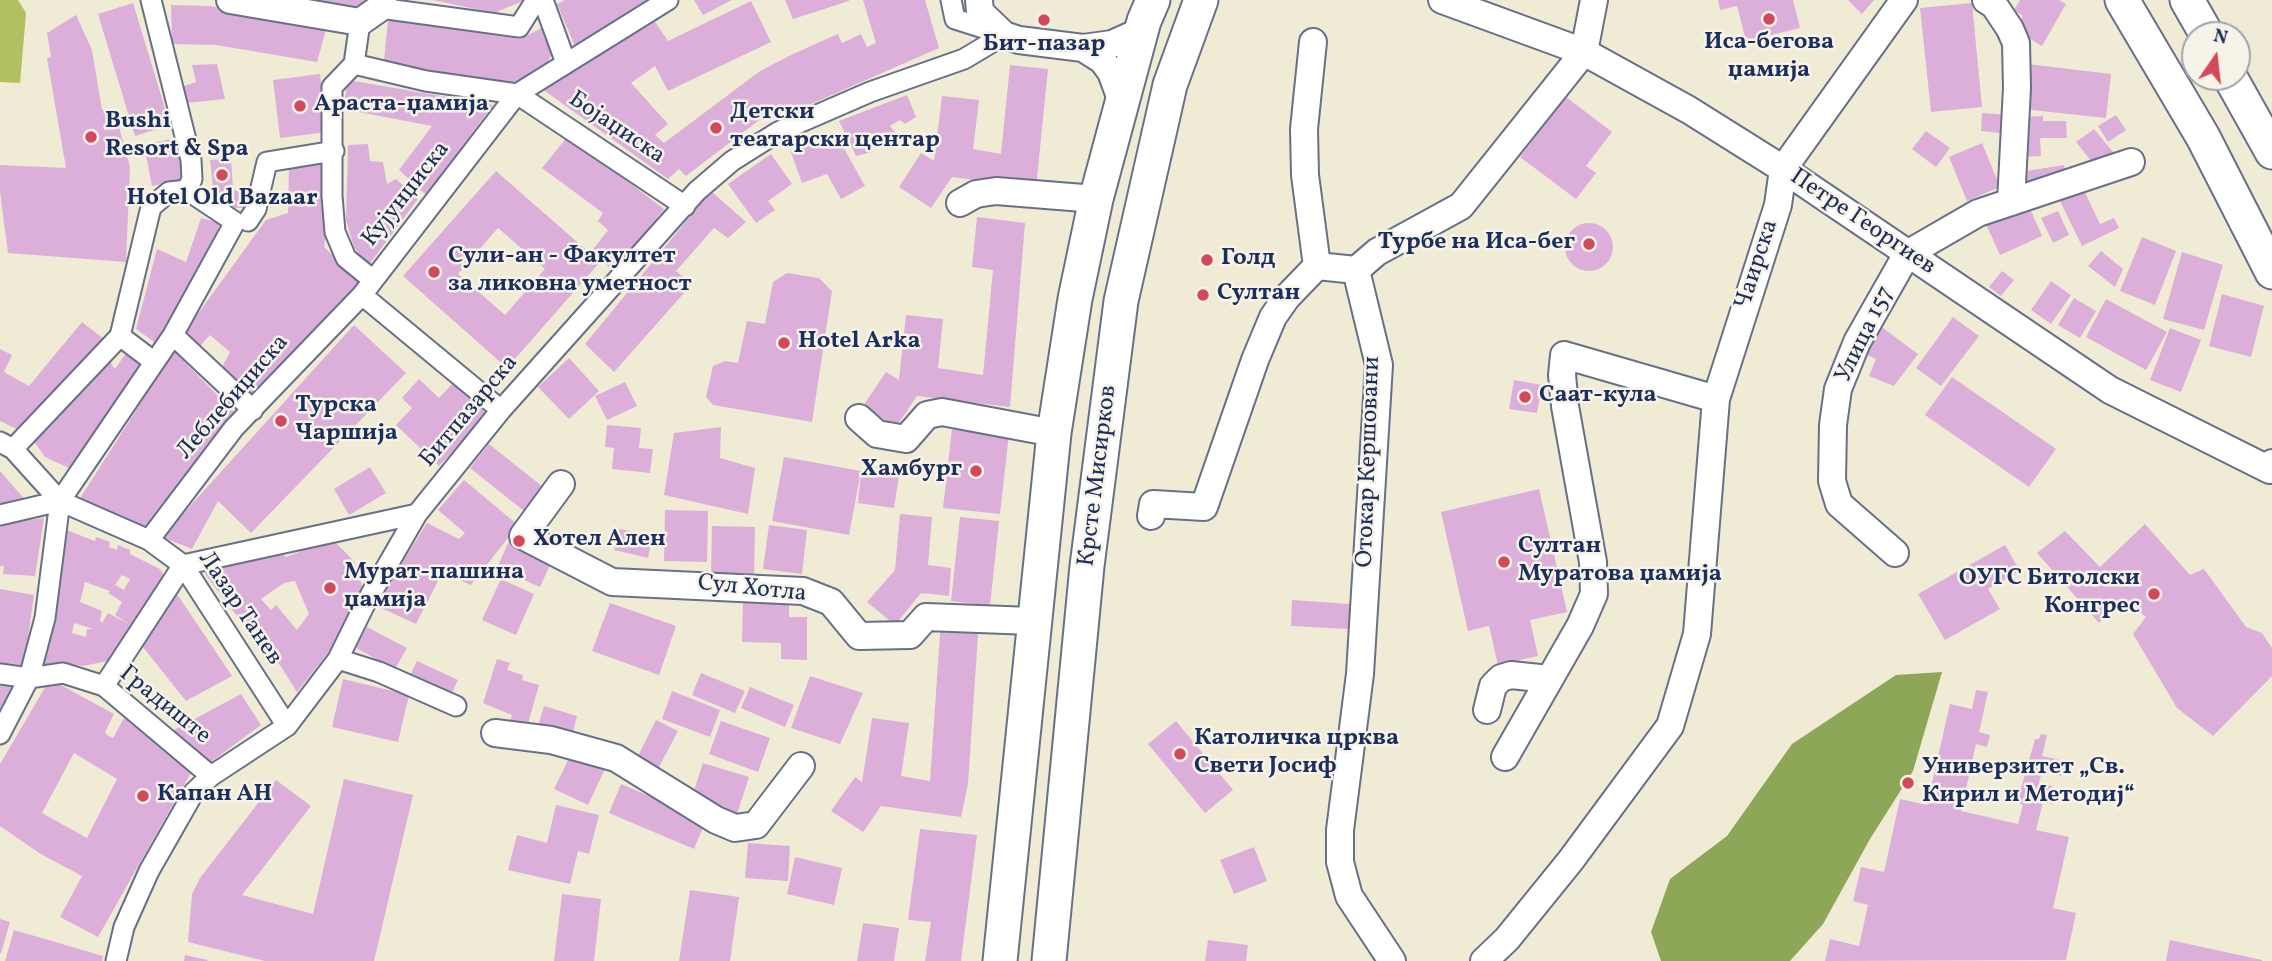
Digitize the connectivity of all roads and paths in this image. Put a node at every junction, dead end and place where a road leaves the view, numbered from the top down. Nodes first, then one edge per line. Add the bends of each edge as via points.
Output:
1 (151, 0) edge
2 (230, 0) edge
3 (536, 0) edge
4 (543, 0) edge
5 (668, 0) edge
6 (951, 0) edge
7 (979, 0) edge
8 (1153, 0) edge
9 (1201, 0) edge
10 (1442, 0) edge
11 (1594, 0) edge
12 (1904, 0) edge
13 (1986, 0) edge
14 (2122, 0) edge
15 (2187, 0) edge
16 (374, 10) edge
17 (2199, 21) edge
18 (1141, 31) junction
19 (1004, 35) junction
20 (1313, 42) dead end
21 (1083, 48) junction
22 (1584, 52) junction
23 (566, 63) junction
24 (354, 64) junction
25 (2238, 91) edge
26 (517, 94) junction
27 (1122, 102) junction
28 (334, 151) junction
29 (2272, 152) edge
30 (2131, 162) dead end
31 (1783, 169) junction
32 (187, 190) junction
33 (1096, 199) junction
34 (2011, 202) junction
35 (960, 203) dead end
36 (685, 206) junction
37 (248, 221) dead end
38 (1907, 254) junction
39 (1317, 266) junction
40 (1356, 270) junction
41 (2272, 272) edge
42 (368, 287) junction
43 (173, 335) junction
44 (120, 336) junction
45 (153, 360) junction
46 (1716, 399) junction
47 (253, 410) junction
48 (501, 410) junction
49 (859, 418) dead end
50 (1054, 433) junction
51 (7, 446) edge
52 (2271, 467) edge
53 (561, 484) dead end
54 (61, 501) junction
55 (1152, 510) dead end
56 (417, 514) junction
57 (0, 515) edge
58 (149, 540) junction
59 (1895, 553) dead end
60 (183, 565) junction
61 (1032, 621) junction
62 (338, 659) junction
63 (0, 674) edge
64 (29, 678) junction
65 (1549, 679) junction
66 (104, 686) junction
67 (456, 706) dead end
68 (1487, 710) dead end
69 (287, 726) junction
70 (495, 733) dead end
71 (0, 734) edge
72 (1505, 757) dead end
73 (801, 766) dead end
74 (211, 776) junction
75 (116, 961) edge
76 (1000, 961) edge
77 (1049, 961) edge
78 (1392, 961) edge
79 (1484, 961) edge

1 - 32 street via 191,160 192,179
2 - 16 street
3 - 16 street via 519,27
4 - 23 street
5 - 23 street, Кујунџиска
6 - 19 street via 955,19
7 - 19 street via 979,12
8 - 18 street, Крсте Мисирков
9 - 77 street, Крсте Мисирков via 1170,85 1121,301 1087,566
10 - 22 street, Петре Георгиев
11 - 22 street
12 - 31 street, Чаирска
13 - 34 street via 1994,5 2016,43
14 - 41 street via 2203,137
15 - 17 street
16 - 24 street
18 - 21 street via 1112,44
18 - 27 street, Крсте Мисирков
19 - 21 street
19 - 36 street, Битпазарска via 964,59 870,92 778,132 732,160
20 - 39 street via 1305,141
21 - 27 street via 1111,72
22 - 31 street, Петре Георгиев
22 - 40 street via 1461,206 1377,252
23 - 26 street, Кујунџиска
24 - 26 street via 426,81
24 - 28 street via 332,87
25 - 29 street
26 - 36 street, Бојаџиска
26 - 42 street, Кујунџиска
27 - 33 street, Крсте Мисирков
28 - 37 street via 267,162 256,209
28 - 42 street via 331,196 335,232 346,258
30 - 34 street, Улица 157
31 - 38 street, Петре Георгиев
31 - 46 street, Чаирска via 1778,205
32 - 43 street via 235,222
32 - 44 street via 169,192 151,207
33 - 35 street via 996,191
33 - 50 street, Крсте Мисирков
34 - 38 street, Улица 157 via 1954,225
36 - 48 street, Битпазарска
38 - 52 street, Петре Георгиев via 2110,390
38 - 59 street, Улица 157 via 1857,342 1838,389 1833,425 1832,481 1839,504
39 - 40 street
39 - 55 street via 1273,317 1203,507
40 - 78 street, Отокар Кершовани via 1379,365 1360,674 1340,862 1349,896
42 - 47 street, Леблебиџиска
42 - 48 street
43 - 45 street
43 - 47 street
44 - 45 street
44 - 51 street
45 - 54 street
46 - 65 street via 1564,355 1565,406 1593,562 1594,594
46 - 79 street, Чаирска via 1697,634 1670,726 1571,860
47 - 58 street, Леблебиџиска via 234,428
48 - 56 street, Битпазарска
49 - 50 street via 877,434 906,439 927,415 942,412
50 - 61 street, Крсте Мисирков
51 - 54 street, Лазар Танев
53 - 61 street, Сул Хотла via 523,536 612,582 803,591 831,602 859,636 910,635 926,617
54 - 57 street
54 - 58 street, Лазар Танев
54 - 64 street via 45,618
56 - 60 street
56 - 62 street, Битпазарска
58 - 60 street, Лазар Танев
60 - 66 street
60 - 69 street, Лазар Танев
61 - 76 street, Крсте Мисирков
62 - 67 street
62 - 69 street, Битпазарска
63 - 64 street, Градиште
64 - 66 street, Градиште via 63,673
64 - 71 street
65 - 68 street via 1501,678 1493,686
65 - 72 street
66 - 74 street, Градиште
69 - 74 street, Битпазарска
70 - 73 street via 551,740 616,758 735,828 756,825
74 - 75 street, Битпазарска via 194,792 149,872 124,927

